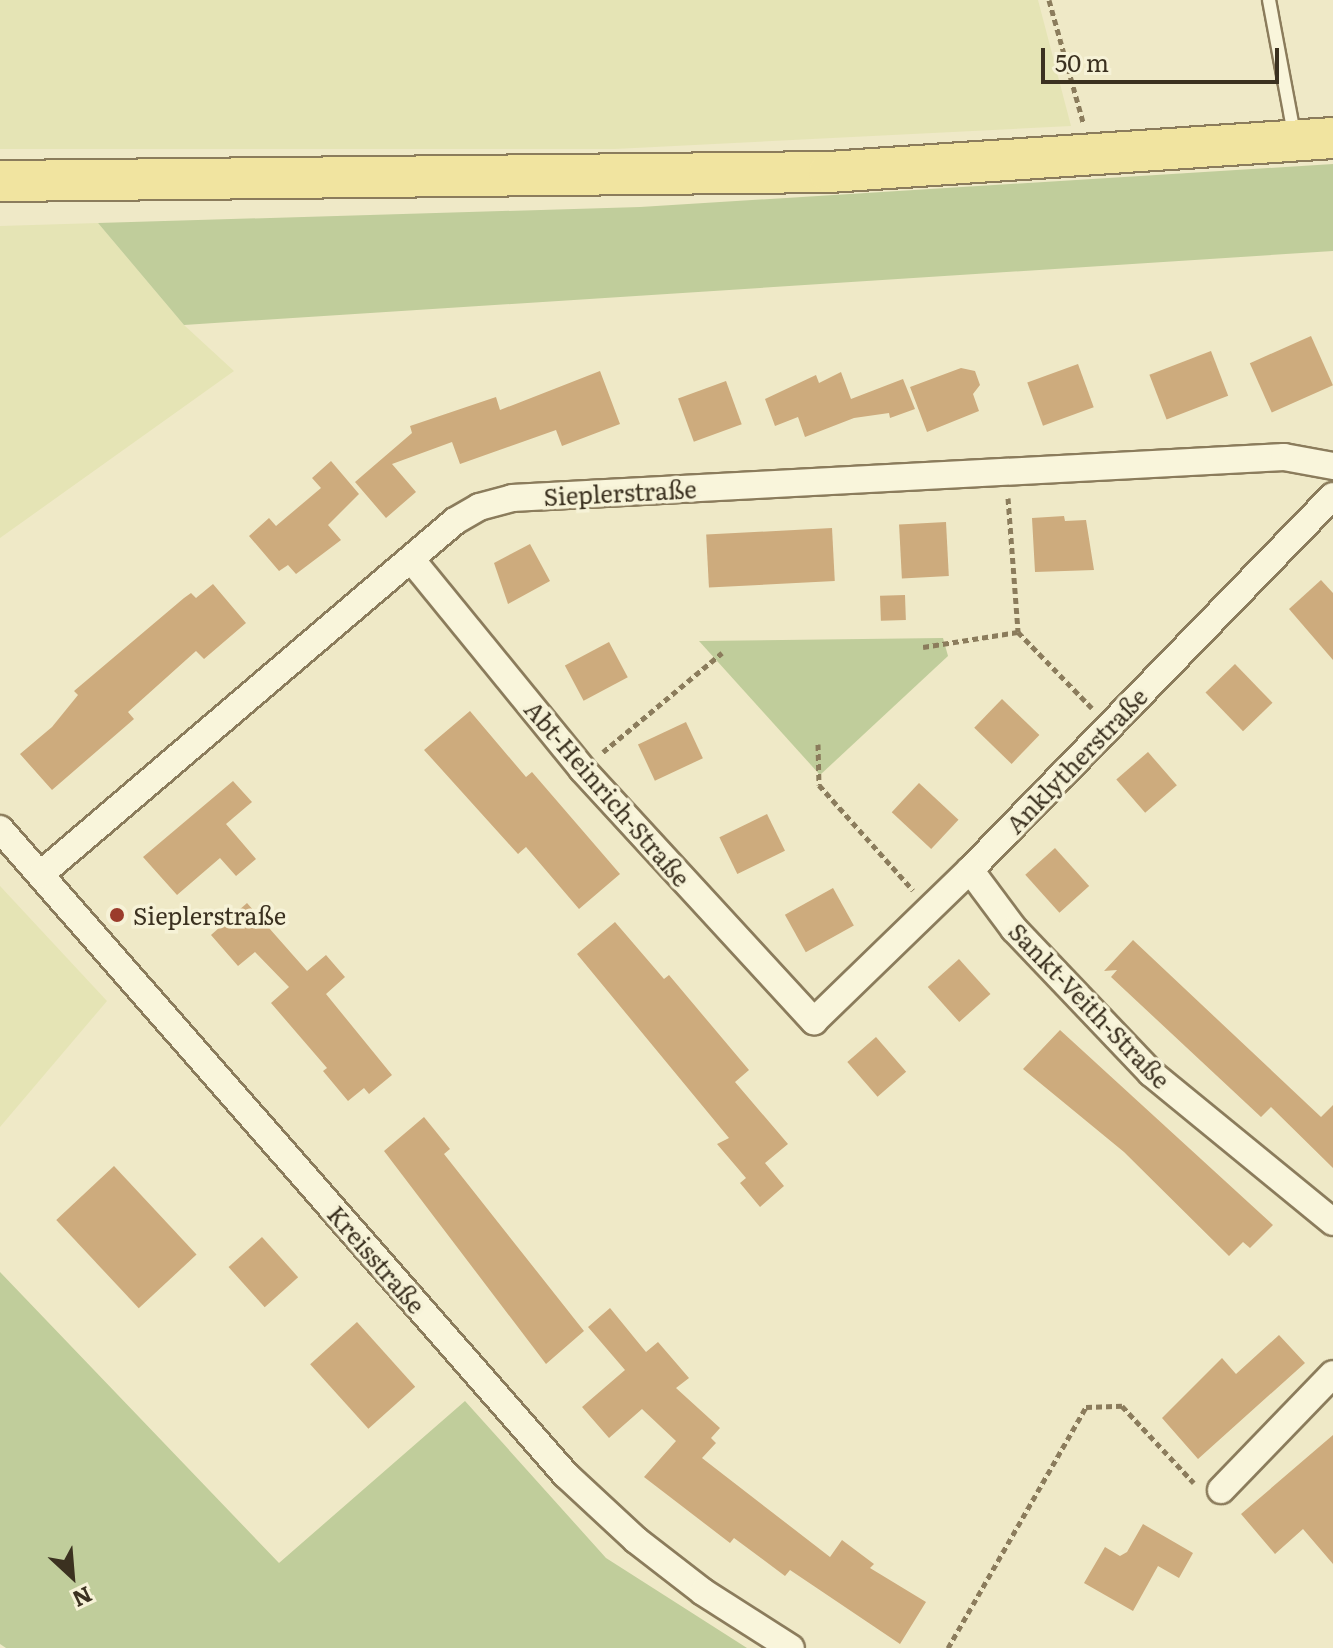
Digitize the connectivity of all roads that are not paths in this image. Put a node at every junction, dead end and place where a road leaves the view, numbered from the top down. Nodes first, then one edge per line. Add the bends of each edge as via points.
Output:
1 (1269, 0) edge
2 (1314, 139) edge
3 (0, 181) edge
4 (1333, 466) edge
5 (1333, 496) edge
6 (411, 559) junction
7 (0, 829) edge
8 (970, 870) junction
9 (41, 874) junction
10 (814, 1021) joint
11 (1333, 1222) edge
12 (1333, 1374) edge
13 (1221, 1490) road end
14 (791, 1648) edge

1 - 2 lane
2 - 3 main road via 829,172
4 - 6 street, Sieplerstraße via 1284,457 512,498 455,521
5 - 8 street, Anklytherstraße
6 - 9 street, Sieplerstraße
6 - 10 street, Abt-Heinrich-Straße via 582,769
7 - 9 street, Kreisstraße
8 - 10 street, Anklytherstraße
8 - 11 street, Sankt-Veith-Straße via 1014,929 1151,1073
9 - 14 street, Kreisstraße via 566,1475 669,1566
12 - 13 street

